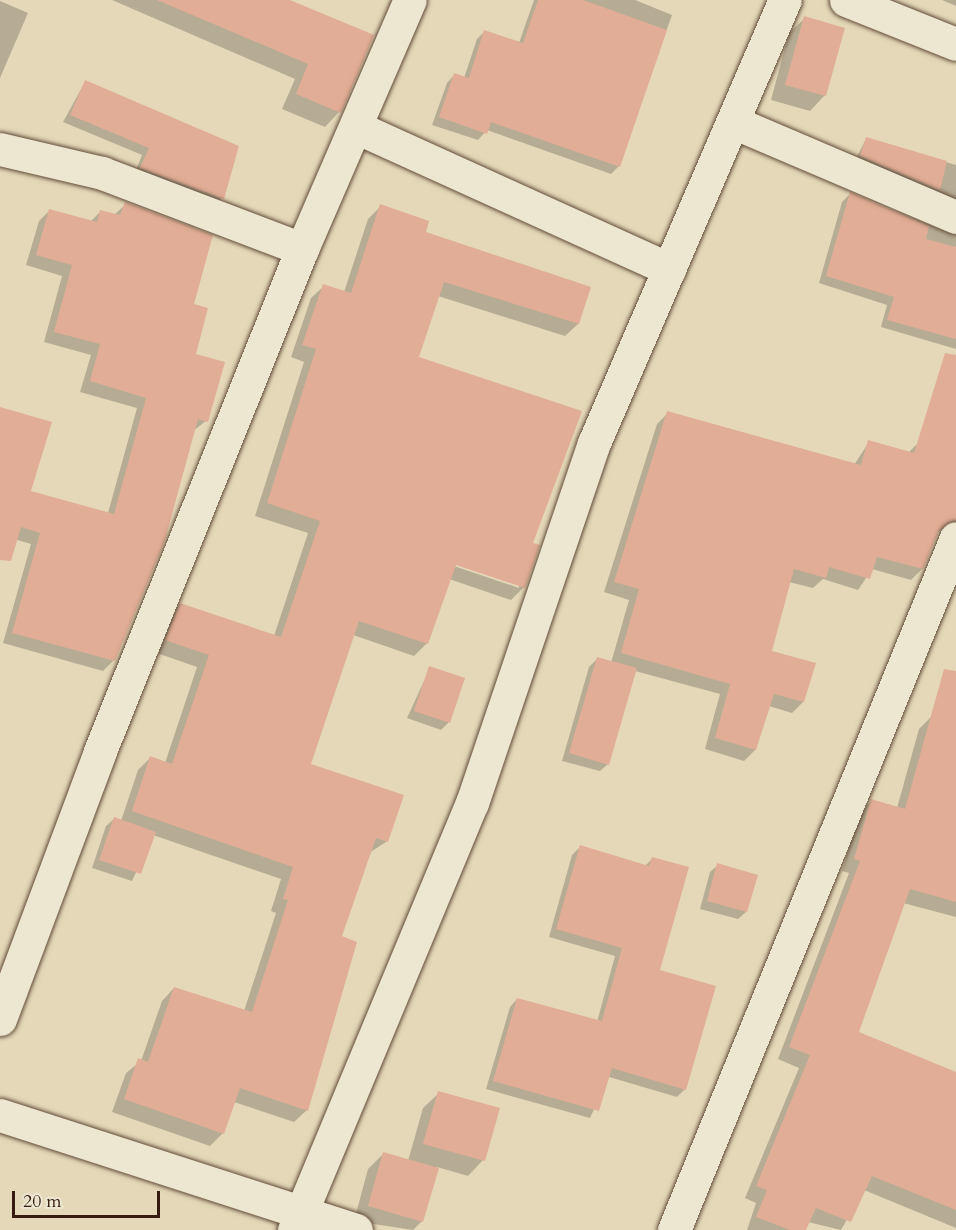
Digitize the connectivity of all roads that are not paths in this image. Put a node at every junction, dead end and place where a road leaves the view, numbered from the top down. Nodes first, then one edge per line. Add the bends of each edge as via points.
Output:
1 (410, 0) edge
2 (785, 0) edge
3 (846, 0) edge
4 (956, 44) edge
5 (733, 122) junction
6 (356, 127) junction
7 (0, 149) edge
8 (956, 217) edge
9 (302, 249) junction
10 (669, 269) junction
11 (956, 538) edge
12 (0, 1019) edge
13 (0, 1115) edge
14 (297, 1219) edge
15 (356, 1230) edge
16 (674, 1230) edge

1 - 6 street
2 - 5 street
3 - 4 street
5 - 8 street
5 - 10 street
6 - 9 street
6 - 10 street
7 - 9 street via 102,173
9 - 12 street via 100,750
10 - 14 street via 594,443 472,803
11 - 16 street
13 - 14 street
14 - 15 street

